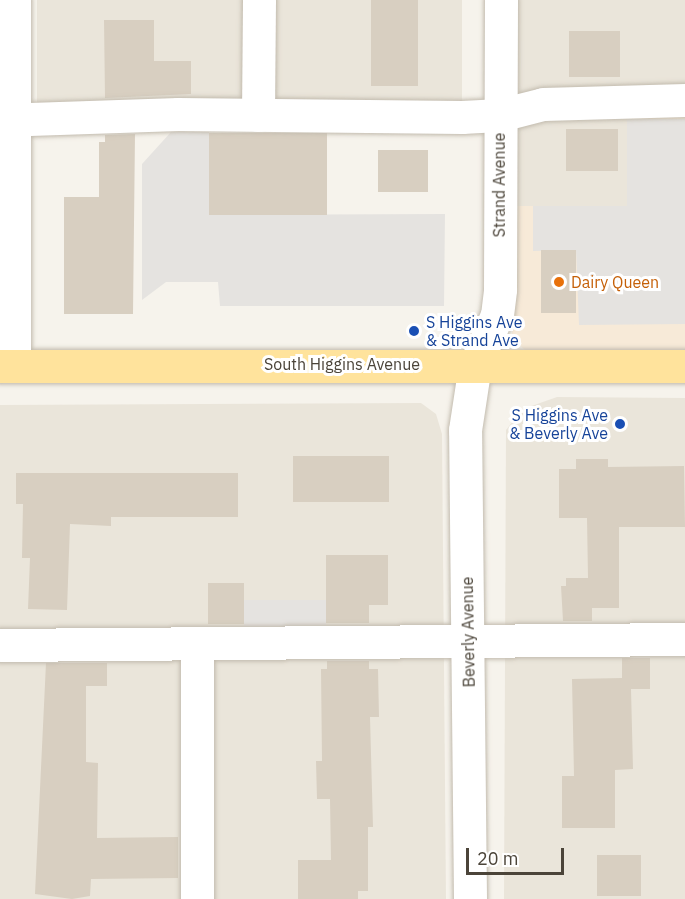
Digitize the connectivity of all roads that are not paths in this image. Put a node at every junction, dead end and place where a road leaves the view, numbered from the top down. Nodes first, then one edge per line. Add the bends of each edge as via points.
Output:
1 (14, 0) edge
2 (259, 0) edge
3 (501, 0) edge
4 (685, 100) edge
5 (258, 115) junction
6 (500, 115) junction
7 (6, 120) edge
8 (475, 365) junction
9 (7, 366) edge
10 (685, 366) edge
11 (685, 639) edge
12 (469, 641) junction
13 (196, 643) junction
14 (0, 645) edge
15 (196, 899) edge
16 (470, 899) edge

1 - 7 street
2 - 5 street
3 - 6 street, Strand Avenue
4 - 6 street via 543,104
5 - 6 street
5 - 7 street
6 - 8 street, Strand Avenue via 500,289 497,315
7 - 9 street
8 - 9 main road, South Higgins Avenue
8 - 10 main road, South Higgins Avenue
8 - 12 street, Beverly Avenue via 465,430
11 - 12 street
12 - 13 street
12 - 16 street, Beverly Avenue
13 - 14 street
13 - 15 street

